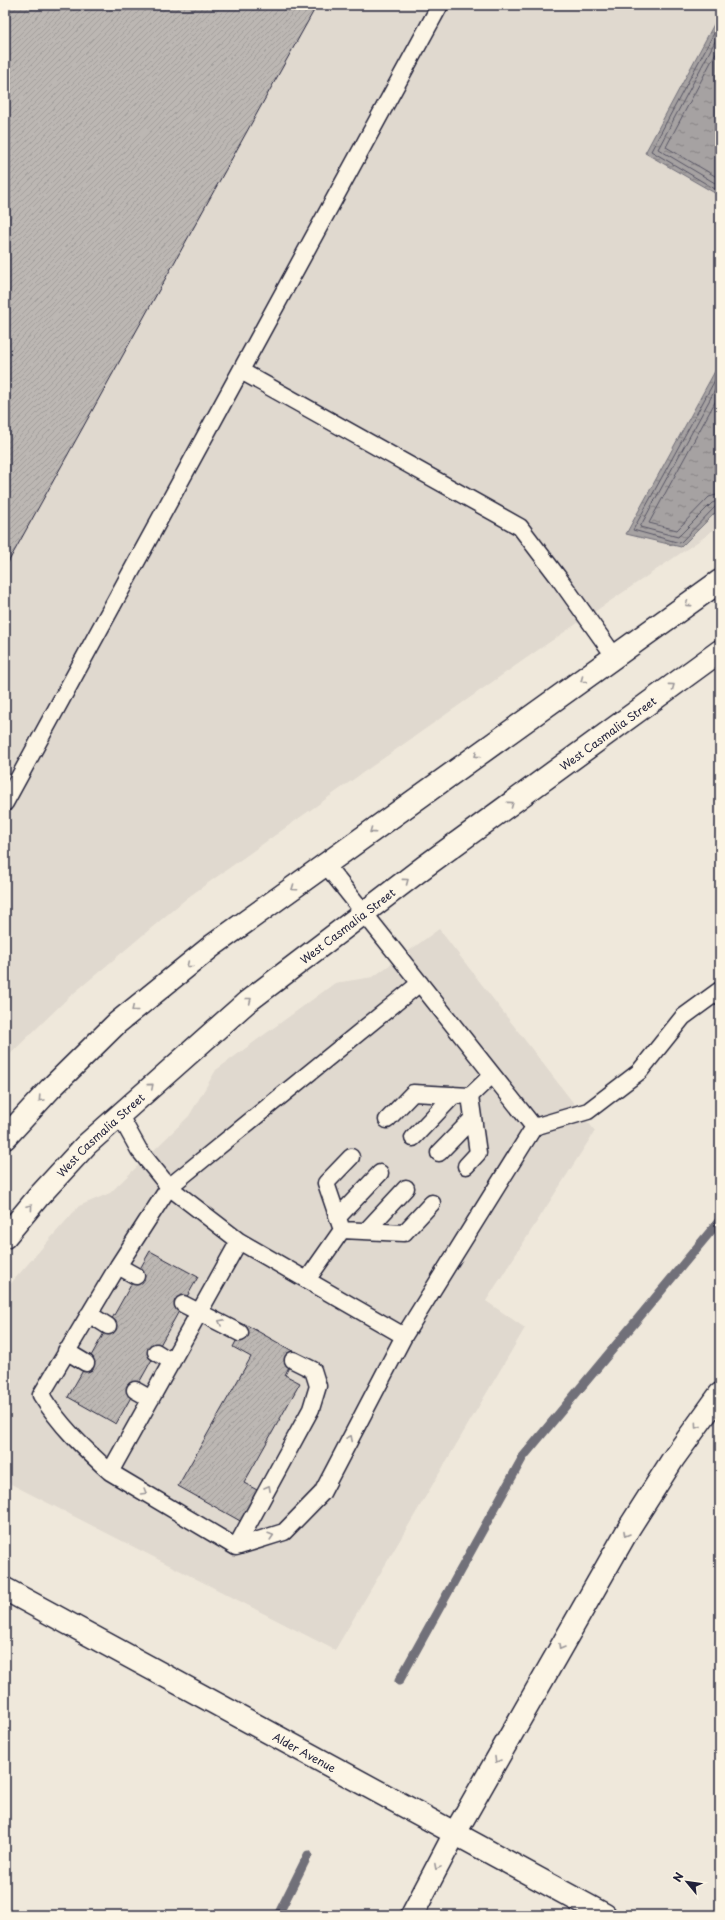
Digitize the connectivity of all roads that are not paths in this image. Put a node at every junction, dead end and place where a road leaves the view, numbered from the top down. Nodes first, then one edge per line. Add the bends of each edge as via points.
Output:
1 (440, 5) edge
2 (241, 371) junction
3 (720, 581) edge
4 (720, 650) edge
5 (615, 657) junction
6 (5, 803) edge
7 (326, 866) junction
8 (364, 913) junction
9 (420, 983) junction
10 (720, 990) edge
11 (492, 1075) junction
12 (454, 1095) junction
13 (470, 1096) junction
14 (119, 1114) junction
15 (473, 1118) junction
16 (387, 1120) dead end
17 (534, 1127) junction
18 (5, 1138) edge
19 (413, 1138) dead end
20 (439, 1153) dead end
21 (351, 1157) dead end
22 (466, 1166) dead end
23 (380, 1173) dead end
24 (169, 1187) junction
25 (406, 1188) dead end
26 (432, 1203) dead end
27 (340, 1224) junction
28 (366, 1231) junction
29 (5, 1237) edge
30 (239, 1241) junction
31 (118, 1266) junction
32 (136, 1276) dead end
33 (307, 1280) junction
34 (183, 1304) dead end
35 (201, 1311) junction
36 (89, 1314) junction
37 (108, 1326) dead end
38 (240, 1333) dead end
39 (404, 1336) junction
40 (66, 1351) junction
41 (156, 1352) dead end
42 (293, 1360) dead end
43 (172, 1362) junction
44 (86, 1363) dead end
45 (135, 1390) dead end
46 (720, 1394) edge
47 (151, 1400) junction
48 (110, 1472) junction
49 (236, 1547) junction
50 (5, 1589) edge
51 (455, 1833) junction
52 (412, 1915) edge
53 (605, 1915) edge

1 - 2 lane
2 - 5 lane via 520,527
2 - 6 lane
3 -> 5 main road
8 -> 4 main road, West Casmalia Street
5 -> 7 main road
7 - 8 lane
7 -> 18 main road via 212,946 117,1023 50,1088
8 - 9 lane
14 -> 8 main road, West Casmalia Street via 246,1002
9 - 11 lane
9 - 24 lane
10 - 17 lane via 683,1017 639,1072 588,1112
11 - 13 lane
11 - 17 lane
12 - 13 lane
12 - 16 lane via 413,1093
12 - 19 lane
13 - 15 lane
14 - 24 lane via 139,1150
29 -> 14 main road, West Casmalia Street via 86,1145
15 - 20 lane
15 - 22 lane via 478,1153
17 - 39 lane
21 - 27 lane via 326,1183
23 - 27 lane
24 - 30 lane
24 - 31 lane
25 - 28 lane
26 - 28 lane via 404,1233
27 - 28 lane
27 - 33 lane
30 - 33 lane
30 - 35 lane
31 - 32 lane
31 - 36 lane
33 - 39 lane
34 - 35 lane
38 -> 35 lane
35 - 43 lane
36 - 37 lane
36 - 40 lane
49 -> 39 lane via 284,1532 322,1493
40 - 44 lane
40 - 48 lane via 41,1395 55,1417
41 - 43 lane
49 -> 42 lane via 311,1409 318,1386 314,1370
43 - 47 lane
45 - 47 lane
46 -> 51 main road via 673,1459 629,1528
47 - 48 lane
48 -> 49 lane
50 - 51 main road, Alder Avenue
51 -> 52 main road
51 - 53 main road, Alder Avenue

